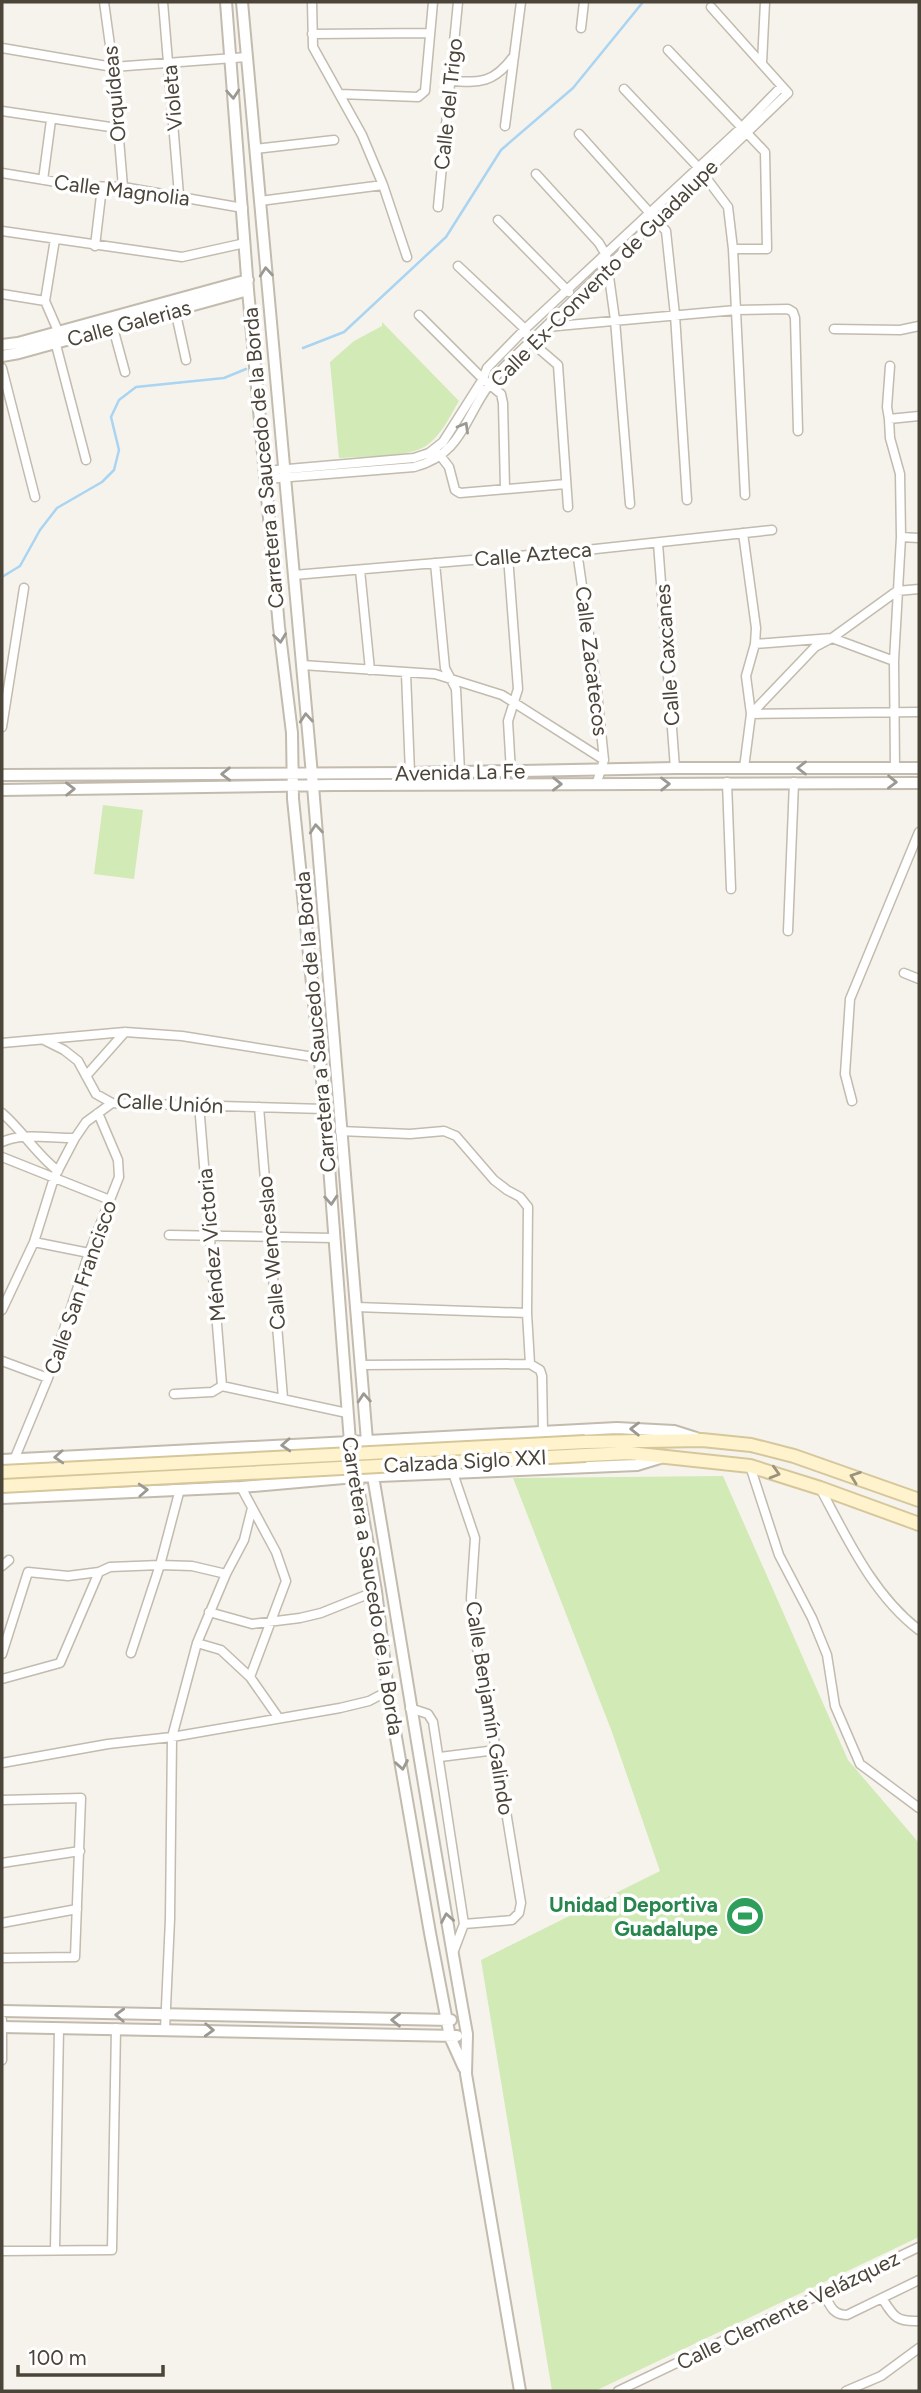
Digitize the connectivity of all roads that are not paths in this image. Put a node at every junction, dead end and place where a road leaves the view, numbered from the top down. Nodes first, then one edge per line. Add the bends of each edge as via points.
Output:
1 (104, 2) edge
2 (163, 2) edge
3 (226, 2) edge
4 (242, 2) edge
5 (312, 2) edge
6 (433, 2) edge
7 (458, 2) edge
8 (521, 2) edge
9 (584, 2) edge
10 (765, 2) edge
11 (711, 7) dead end
12 (581, 28) dead end
13 (430, 33) junction
14 (312, 34) junction
15 (2, 48) edge
16 (667, 50) dead end
17 (514, 55) junction
18 (247, 57) junction
19 (231, 58) junction
20 (169, 63) junction
21 (762, 63) junction
22 (113, 67) junction
23 (450, 81) junction
24 (782, 86) junction
25 (624, 89) dead end
26 (340, 94) junction
27 (2, 111) edge
28 (51, 120) junction
29 (505, 126) dead end
30 (117, 128) junction
31 (745, 130) junction
32 (579, 134) dead end
33 (334, 140) dead end
34 (255, 149) junction
35 (701, 170) junction
36 (2, 173) edge
37 (536, 174) dead end
38 (43, 180) junction
39 (383, 185) junction
40 (102, 187) junction
41 (123, 187) junction
42 (179, 195) junction
43 (260, 201) junction
44 (438, 207) dead end
45 (243, 208) junction
46 (653, 216) junction
47 (498, 220) dead end
48 (2, 231) edge
49 (55, 239) junction
50 (245, 243) junction
51 (95, 246) junction
52 (733, 249) junction
53 (606, 254) junction
54 (407, 257) dead end
55 (607, 265) junction
56 (458, 266) dead end
57 (248, 285) junction
58 (569, 289) junction
59 (2, 294) edge
60 (45, 301) junction
61 (570, 301) junction
62 (174, 304) junction
63 (736, 310) junction
64 (419, 315) dead end
65 (675, 315) junction
66 (615, 320) junction
67 (111, 321) junction
68 (919, 326) edge
69 (528, 327) junction
70 (545, 327) junction
71 (834, 329) dead end
72 (56, 336) junction
73 (530, 341) junction
74 (5, 355) edge
75 (186, 360) dead end
76 (890, 366) dead end
77 (125, 372) dead end
78 (486, 382) junction
79 (919, 416) edge
80 (889, 419) junction
81 (798, 430) dead end
82 (438, 453) junction
83 (86, 460) dead end
84 (284, 473) junction
85 (266, 475) junction
86 (566, 484) junction
87 (505, 489) junction
88 (745, 495) dead end
89 (35, 496) dead end
90 (687, 500) dead end
91 (629, 504) dead end
92 (568, 507) dead end
93 (772, 530) dead end
94 (743, 533) junction
95 (901, 537) junction
96 (919, 538) edge
97 (659, 543) junction
98 (577, 551) junction
99 (508, 556) junction
100 (435, 564) junction
101 (360, 570) junction
102 (293, 575) junction
103 (23, 588) dead end
104 (919, 589) edge
105 (897, 591) junction
106 (832, 638) junction
107 (755, 644) junction
108 (894, 661) junction
109 (302, 665) junction
110 (370, 670) junction
111 (406, 673) junction
112 (450, 678) junction
113 (514, 705) junction
114 (894, 711) junction
115 (919, 712) edge
116 (751, 714) junction
117 (2, 727) edge
118 (603, 766) junction
119 (675, 768) junction
120 (744, 768) junction
121 (895, 768) junction
122 (919, 768) edge
123 (294, 772) junction
124 (460, 772) junction
125 (511, 772) junction
126 (312, 773) junction
127 (410, 773) junction
128 (2, 775) edge
129 (727, 782) junction
130 (794, 782) junction
131 (919, 783) edge
132 (596, 785) junction
133 (293, 786) junction
134 (313, 786) junction
135 (2, 790) edge
136 (919, 832) edge
137 (731, 888) dead end
138 (788, 931) dead end
139 (904, 973) dead end
140 (919, 979) edge
141 (125, 1032) junction
142 (44, 1040) junction
143 (2, 1043) edge
144 (320, 1058) junction
145 (86, 1076) junction
146 (852, 1101) dead end
147 (112, 1103) junction
148 (199, 1104) junction
149 (259, 1107) junction
150 (324, 1109) junction
151 (2, 1113) edge
152 (98, 1113) junction
153 (341, 1131) junction
154 (22, 1135) junction
155 (75, 1138) junction
156 (2, 1142) edge
157 (2, 1157) edge
158 (56, 1175) junction
159 (110, 1200) junction
160 (169, 1235) dead end
161 (210, 1235) junction
162 (269, 1237) junction
163 (334, 1238) junction
164 (34, 1242) junction
165 (89, 1253) junction
166 (356, 1307) junction
167 (2, 1310) edge
168 (527, 1313) junction
169 (2, 1361) edge
170 (530, 1364) junction
171 (361, 1365) junction
172 (48, 1378) junction
173 (222, 1386) junction
174 (174, 1394) dead end
175 (283, 1398) junction
176 (347, 1413) junction
177 (543, 1432) junction
178 (418, 1438) junction
179 (702, 1440) junction
180 (367, 1441) junction
181 (350, 1442) junction
182 (317, 1444) junction
183 (586, 1448) junction
184 (660, 1458) junction
185 (2, 1460) edge
186 (14, 1460) junction
187 (750, 1466) junction
188 (2, 1472) edge
189 (453, 1473) junction
190 (414, 1474) junction
191 (373, 1476) junction
192 (355, 1477) junction
193 (324, 1479) junction
194 (2, 1486) edge
195 (241, 1487) junction
196 (820, 1488) junction
197 (180, 1489) junction
198 (2, 1498) edge
199 (919, 1500) edge
200 (252, 1508) junction
201 (919, 1524) edge
202 (160, 1565) junction
203 (99, 1572) junction
204 (226, 1574) junction
205 (376, 1591) junction
206 (209, 1612) junction
207 (269, 1621) junction
208 (919, 1630) edge
209 (197, 1643) junction
210 (131, 1653) dead end
211 (2, 1654) edge
212 (250, 1677) junction
213 (2, 1679) edge
214 (388, 1691) junction
215 (410, 1708) junction
216 (278, 1717) junction
217 (172, 1737) junction
218 (496, 1749) junction
219 (440, 1757) junction
220 (2, 1763) edge
221 (2, 1800) edge
222 (919, 1808) edge
223 (80, 1851) junction
224 (2, 1863) edge
225 (77, 1909) junction
226 (2, 1923) edge
227 (464, 1924) junction
228 (453, 1953) junction
229 (2, 1958) edge
230 (2, 2011) edge
231 (166, 2016) junction
232 (464, 2017) junction
233 (2, 2020) edge
234 (447, 2021) junction
235 (2, 2027) edge
236 (59, 2028) junction
237 (116, 2028) junction
238 (165, 2029) junction
239 (467, 2034) junction
240 (450, 2037) junction
241 (2, 2060) edge
242 (466, 2074) junction
243 (919, 2247) edge
244 (55, 2250) junction
245 (2, 2251) edge
246 (919, 2280) edge
247 (823, 2292) junction
248 (882, 2298) junction
249 (919, 2321) edge
250 (919, 2348) edge
251 (520, 2391) edge
252 (618, 2391) edge
253 (846, 2391) edge

1 - 22 street, Orquídeas
2 - 20 street, Violeta
3 - 19 street, Carretera a Saucedo de la Borda
4 - 18 street, Carretera a Saucedo de la Borda
5 - 14 street
6 - 13 street
7 - 23 street, Calle del Trigo
8 - 17 street
9 - 12 street
10 - 21 street
11 - 21 street
13 - 14 street
13 - 26 street via 425,90 418,97
14 - 26 street via 313,47
15 - 22 street
16 - 31 street
17 - 23 street via 486,80
17 - 29 street
18 - 19 street
18 - 34 street, Carretera a Saucedo de la Borda
19 - 20 street
19 -> 45 street, Carretera a Saucedo de la Borda
20 - 22 street
20 - 42 street, Violeta
21 - 24 street
22 - 30 street, Orquídeas
23 - 44 street, Calle del Trigo
24 - 31 street, Calle Ex-Convento de Guadalupe
24 - 31 street, Calle Ex-Convento de Guadalupe via 788,93
25 - 35 street
26 - 39 street
27 - 28 street
28 - 30 street
28 - 38 street
30 - 41 street, Orquídeas
31 - 35 street, Calle Ex-Convento de Guadalupe
31 - 52 street via 765,152 767,248
32 - 46 street
33 - 34 street
34 - 43 street, Carretera a Saucedo de la Borda
35 - 46 street, Calle Ex-Convento de Guadalupe
35 - 52 street via 728,207
36 - 38 street, Calle Magnolia
37 - 53 street
38 - 40 street, Calle Magnolia
39 - 43 street
39 - 54 street
40 - 41 street, Calle Magnolia
40 - 51 street
41 - 42 street, Calle Magnolia
42 - 45 street, Calle Magnolia
84 -> 43 street, Carretera a Saucedo de la Borda
45 - 50 street, Carretera a Saucedo de la Borda
46 - 53 street, Calle Ex-Convento de Guadalupe
46 - 55 street, Calle Ex-Convento de Guadalupe
46 - 65 street via 666,231
47 - 58 street
48 - 49 street
49 - 51 street
49 - 60 street
50 - 51 street via 182,257
50 - 57 street, Carretera a Saucedo de la Borda
52 - 63 street
53 - 55 street
53 - 58 street, Calle Ex-Convento de Guadalupe
55 - 61 street, Calle Ex-Convento de Guadalupe
55 - 66 street
56 - 69 street
57 - 62 street, Calle Galerias
57 - 85 street, Carretera a Saucedo de la Borda
58 - 61 street
58 - 69 street, Calle Ex-Convento de Guadalupe
59 - 60 street
60 - 72 street
61 - 70 street, Calle Ex-Convento de Guadalupe
62 - 67 street, Calle Galerias
62 - 75 street
63 - 65 street
63 - 81 street via 793,312
63 - 88 street
64 - 78 street
65 - 66 street
65 - 90 street
66 - 70 street
66 - 91 street
67 - 72 street, Calle Galerias
67 - 77 street
68 - 71 street
69 - 70 street
69 - 73 street
69 - 78 street, Calle Ex-Convento de Guadalupe via 487,368
70 - 73 street, Calle Ex-Convento de Guadalupe
72 - 74 street, Calle Galerias
72 - 83 street
73 - 78 street, Calle Ex-Convento de Guadalupe
73 - 86 street via 558,365
74 - 89 street
76 - 80 street
78 - 82 street, Calle Ex-Convento de Guadalupe
78 - 87 street via 501,394 503,403
79 - 80 street
80 - 95 street via 900,474
82 - 84 street via 414,467
82 - 87 street via 460,493
84 - 85 street
84 - 102 street, Carretera a Saucedo de la Borda
85 -> 123 street, Carretera a Saucedo de la Borda
86 - 87 street
86 - 92 street
93 - 94 street, Calle Azteca
94 - 97 street, Calle Azteca
94 - 107 street via 757,628
95 - 96 street
95 - 105 street
97 - 98 street, Calle Azteca
97 - 119 street, Calle Caxcanes
98 - 99 street, Calle Azteca
98 - 118 street, Calle Zacatecos
99 - 100 street, Calle Azteca
99 - 113 street via 518,689
100 - 101 street, Calle Azteca
100 - 112 street via 445,668
101 - 102 street, Calle Azteca
101 - 110 street
102 - 109 street, Carretera a Saucedo de la Borda
103 - 117 street
104 - 105 street
105 - 106 street
105 - 108 street
106 - 107 street
106 - 108 street
106 - 116 street via 815,647
107 - 116 street via 746,676
108 - 114 street
109 - 110 street
126 -> 109 street, Carretera a Saucedo de la Borda
110 - 111 street
111 - 112 street
111 - 127 street
112 - 113 street via 502,695
112 - 124 street via 456,689
113 - 118 street
113 - 125 street via 508,721
114 - 115 street
114 - 116 street
114 - 121 street
116 - 120 street
118 - 119 street, Avenida La Fe
118 - 125 street, Avenida La Fe
118 - 132 street
119 - 120 street, Avenida La Fe
121 -> 120 street, Avenida La Fe
121 - 122 street, Avenida La Fe
123 - 126 street, Avenida La Fe
123 -> 128 street, Avenida La Fe
123 - 133 street, Carretera a Saucedo de la Borda
124 - 125 street, Avenida La Fe
124 - 127 street, Avenida La Fe
126 - 127 street, Avenida La Fe
126 - 134 street, Carretera a Saucedo de la Borda
129 - 130 street, Avenida La Fe
132 -> 129 street, Avenida La Fe
129 - 137 street
130 -> 131 street, Avenida La Fe
130 - 138 street
134 -> 132 street, Avenida La Fe
133 - 134 street, Avenida La Fe
135 -> 133 street, Avenida La Fe
133 - 144 street, Carretera a Saucedo de la Borda
153 -> 134 street, Carretera a Saucedo de la Borda
136 - 146 street via 850,999 845,1073
139 - 140 street
141 - 142 street
141 - 144 street via 182,1036
141 - 145 street
142 - 143 street
142 - 145 street, Calle Unión via 78,1061
144 - 150 street, Carretera a Saucedo de la Borda
145 - 147 street, Calle Unión via 96,1094
147 - 148 street, Calle Unión
147 - 152 street
148 - 149 street, Calle Unión
148 - 161 street, Méndez Victoria
149 - 150 street, Calle Unión
149 - 162 street, Calle Wenceslao
150 -> 163 street, Carretera a Saucedo de la Borda
151 - 154 street
152 - 155 street
152 - 159 street, Calle San Francisco via 118,1160 119,1177
153 - 166 street, Carretera a Saucedo de la Borda
153 - 168 street via 444,1131 463,1142 494,1180 520,1197 528,1207
154 - 155 street
154 - 156 street
154 - 158 street
155 - 158 street
157 - 158 street
158 - 159 street
158 - 164 street
159 - 165 street, Calle San Francisco
160 - 161 street
161 - 162 street
161 - 173 street, Méndez Victoria
162 - 163 street
162 - 175 street, Calle Wenceslao
163 - 176 street, Carretera a Saucedo de la Borda
164 - 165 street
164 - 167 street
165 - 172 street, Calle San Francisco
166 - 168 street
166 - 171 street, Carretera a Saucedo de la Borda
168 - 170 street
169 - 172 street
170 - 171 street
170 - 177 street via 542,1376
180 -> 171 street, Carretera a Saucedo de la Borda
172 - 186 street, Calle San Francisco
173 - 174 street via 212,1392
173 - 175 street
175 - 176 street
176 - 181 street, Carretera a Saucedo de la Borda
177 - 178 street, Calzada Siglo XXI
179 -> 177 street, Calzada Siglo XXI via 674,1431 641,1429
178 - 180 street, Calzada Siglo XXI
178 - 190 street via 409,1457
179 - 183 main road, Calzada Siglo XXI
199 -> 179 main road, Calzada Siglo XXI via 771,1449
180 - 181 street, Calzada Siglo XXI
180 - 191 street, Carretera a Saucedo de la Borda
181 - 182 street, Calzada Siglo XXI
181 - 192 street, Carretera a Saucedo de la Borda
182 -> 186 street, Calzada Siglo XXI
182 - 193 street via 328,1457
183 - 184 main road, Calzada Siglo XXI
183 - 188 main road, Calzada Siglo XXI, bridge
183 - 194 main road, Calzada Siglo XXI, bridge
184 - 187 main road, Calzada Siglo XXI
184 - 189 street via 637,1465
185 - 186 street, Calzada Siglo XXI
187 -> 196 main road, Calzada Siglo XXI
187 - 222 street via 779,1555 827,1655 835,1706 860,1764
189 - 190 street
189 - 218 street, Calle Benjamín Galindo via 475,1538 471,1598
190 - 191 street
191 - 192 street
191 - 215 street, Carretera a Saucedo de la Borda
192 - 193 street
192 - 205 street, Carretera a Saucedo de la Borda
193 - 195 street
195 - 197 street
195 - 200 street
196 - 201 main road, Calzada Siglo XXI
196 - 208 street via 859,1559 901,1616
198 -> 197 street
197 - 202 street
200 - 204 street via 244,1540
200 - 207 street via 286,1581
202 - 203 street via 110,1567
202 - 204 street
202 - 210 street
203 - 211 street via 68,1576 28,1572
203 - 213 street via 60,1663
204 - 206 street
205 - 207 street via 321,1613
205 - 214 street, Carretera a Saucedo de la Borda
206 - 207 street via 252,1624
206 - 209 street
207 - 212 street
209 - 212 street via 221,1650
209 - 217 street
212 - 216 street
214 - 216 street via 340,1708
214 -> 234 street, Carretera a Saucedo de la Borda
215 - 219 street via 428,1714 433,1722
228 -> 215 street, Carretera a Saucedo de la Borda
216 - 217 street
217 - 220 street
217 - 231 street
218 - 219 street
218 - 227 street, Calle Benjamín Galindo via 521,1903 512,1920
219 - 227 street
221 - 223 street via 81,1798
223 - 224 street
223 - 225 street
225 - 226 street
225 - 229 street via 75,1957
227 - 228 street
228 - 232 street, Carretera a Saucedo de la Borda
231 -> 230 street
234 -> 231 street
231 - 238 street
232 - 234 street
232 - 239 street, Carretera a Saucedo de la Borda
233 - 235 street
234 - 240 street, Carretera a Saucedo de la Borda
235 - 236 street
235 - 241 street
236 - 237 street
236 - 244 street
237 - 238 street
237 - 244 street via 113,2250
238 -> 240 street
239 - 240 street
239 - 242 street, Carretera a Saucedo de la Borda
240 - 242 street, Carretera a Saucedo de la Borda
242 - 251 street
243 - 247 street, Calle Clemente Velázquez
244 - 245 street
246 - 248 street
247 - 248 street via 838,2315 848,2315
247 - 252 street, Calle Clemente Velázquez
248 - 249 street via 892,2315 903,2322
250 - 253 street via 881,2376

